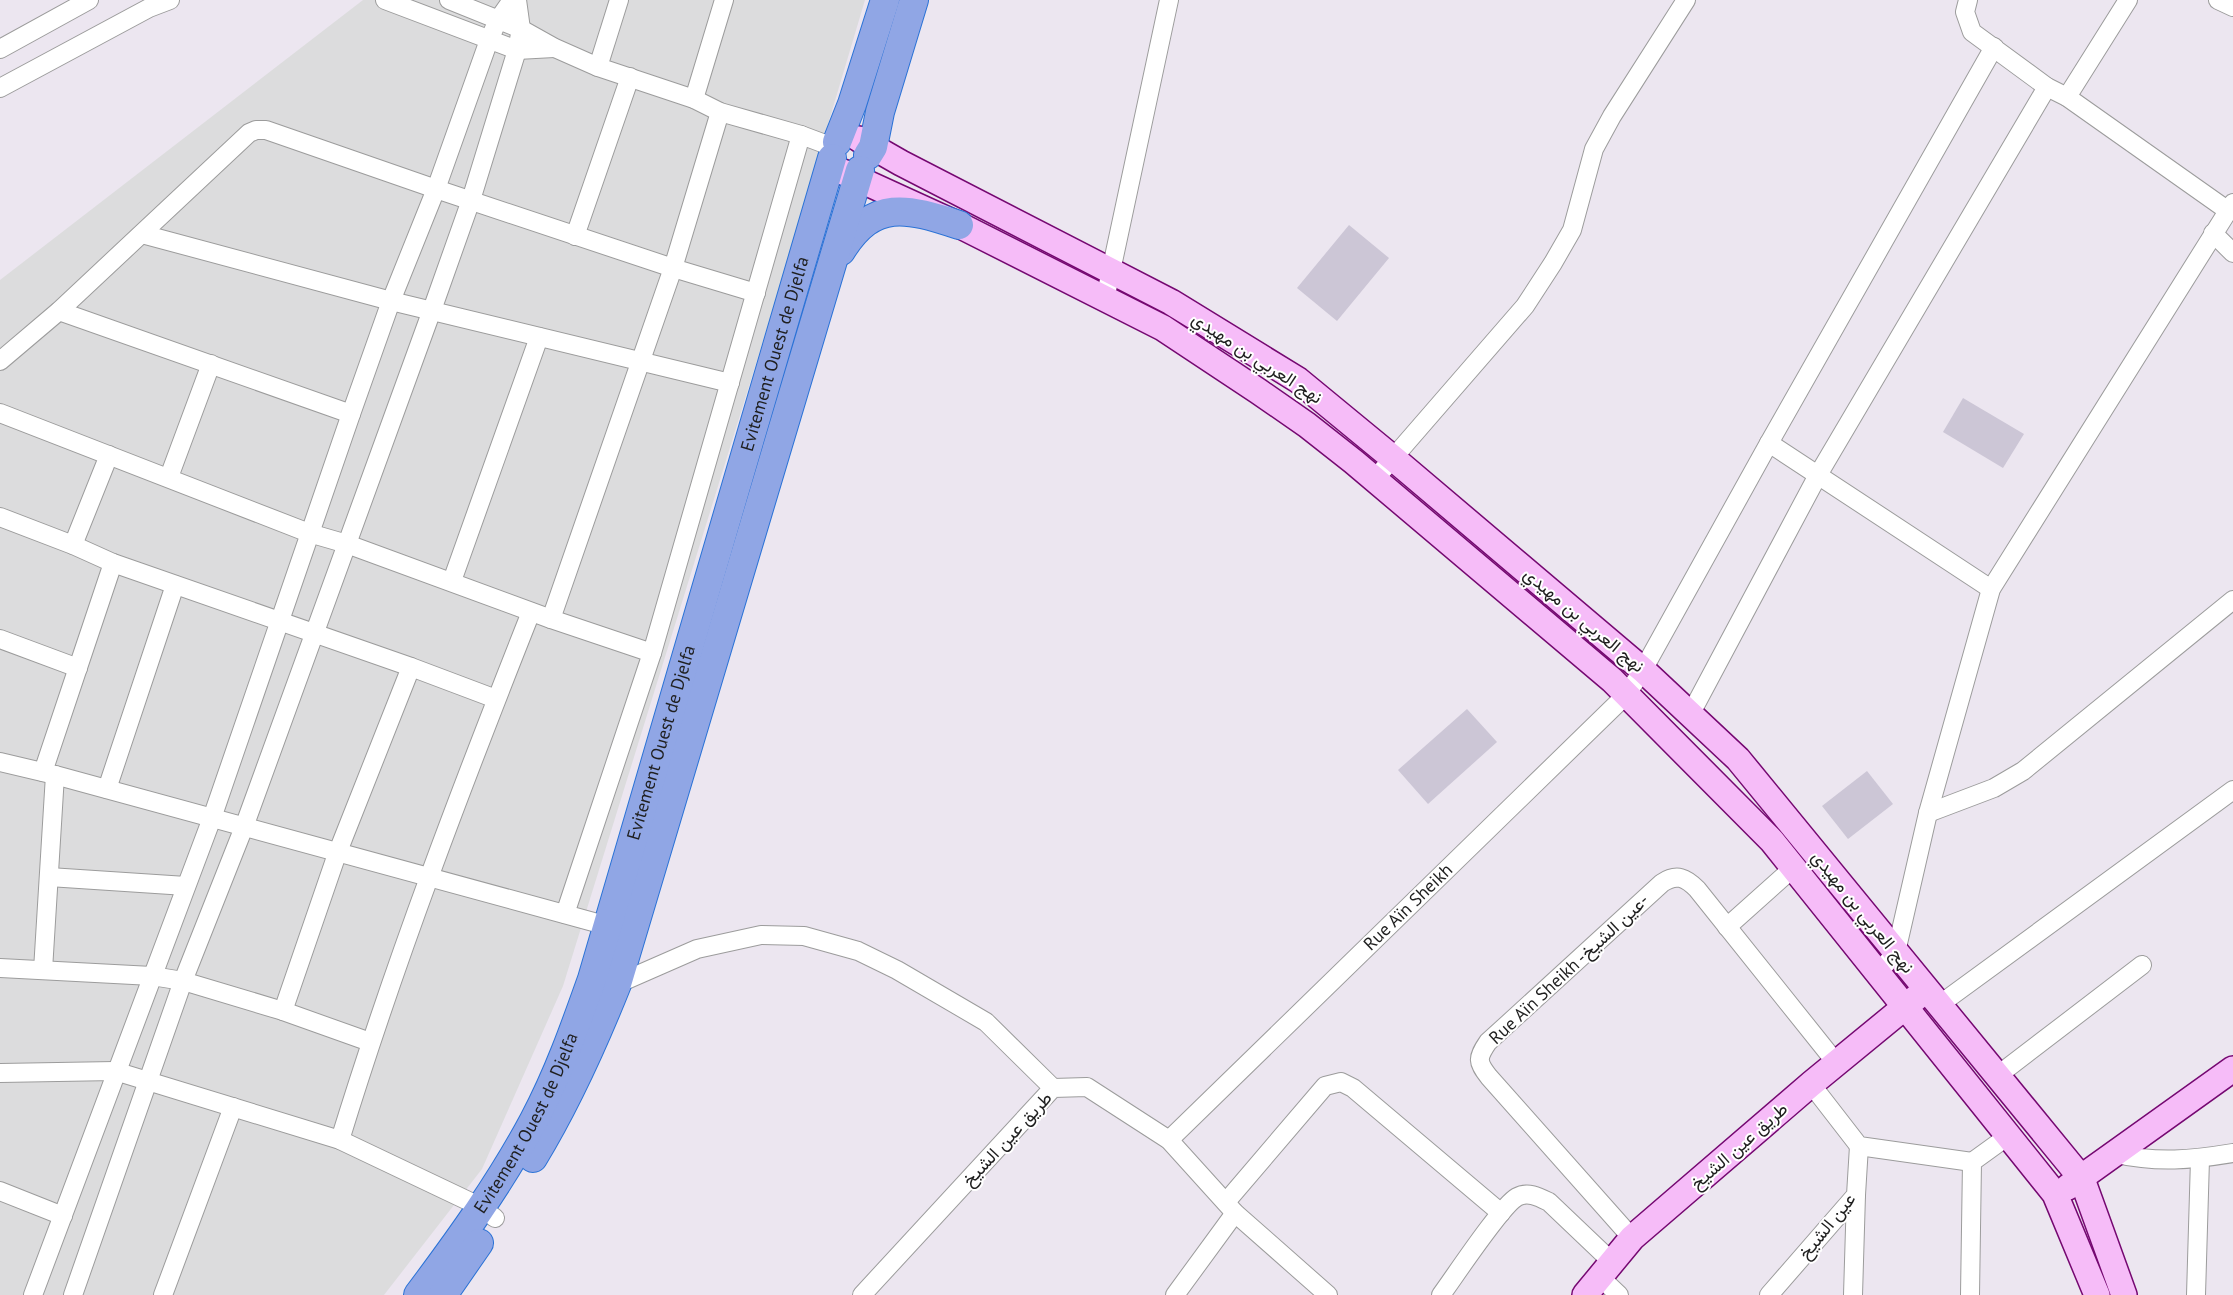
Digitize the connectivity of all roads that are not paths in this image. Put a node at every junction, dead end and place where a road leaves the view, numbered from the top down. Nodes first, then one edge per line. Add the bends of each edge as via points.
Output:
1 (89, 0) edge
2 (170, 0) edge
3 (385, 0) edge
4 (449, 0) edge
5 (512, 0) edge
6 (517, 0) edge
7 (619, 0) edge
8 (724, 0) edge
9 (885, 0) edge
10 (914, 0) edge
11 (1169, 0) edge
12 (1686, 0) edge
13 (1968, 0) edge
14 (2128, 0) edge
15 (2218, 0) edge
16 (2233, 7) edge
17 (498, 20) junction
18 (521, 29) junction
19 (489, 40) junction
20 (1994, 47) junction
21 (555, 48) junction
22 (0, 49) edge
23 (517, 50) junction
24 (598, 67) junction
25 (630, 77) junction
26 (2048, 87) junction
27 (0, 88) edge
28 (694, 98) junction
29 (2068, 98) junction
30 (720, 112) junction
31 (801, 135) junction
32 (851, 156) junction
33 (436, 190) junction
34 (471, 200) junction
35 (2230, 206) edge
36 (959, 224) junction
37 (2213, 233) junction
38 (142, 234) junction
39 (575, 236) junction
40 (2233, 253) edge
41 (673, 268) junction
42 (1112, 271) junction
43 (828, 272) junction
44 (756, 293) junction
45 (1105, 299) junction
46 (391, 301) junction
47 (432, 310) junction
48 (59, 311) junction
49 (539, 337) junction
50 (0, 361) edge
51 (639, 361) junction
52 (211, 364) junction
53 (730, 383) junction
54 (0, 413) edge
55 (350, 414) junction
56 (1769, 443) junction
57 (108, 455) junction
58 (1394, 459) junction
59 (1818, 476) junction
60 (170, 477) junction
61 (1374, 480) junction
62 (1427, 487) junction
63 (1407, 508) junction
64 (0, 517) edge
65 (309, 533) junction
66 (347, 544) junction
67 (73, 545) junction
68 (113, 563) junction
69 (452, 581) junction
70 (175, 585) junction
71 (1990, 589) junction
72 (2233, 600) edge
73 (531, 612) junction
74 (551, 619) junction
75 (280, 622) junction
76 (314, 634) junction
77 (0, 639) edge
78 (652, 653) junction
79 (412, 667) junction
80 (78, 668) junction
81 (1643, 670) junction
82 (1626, 695) junction
83 (496, 699) junction
84 (1690, 715) junction
85 (0, 762) edge
86 (49, 774) junction
87 (107, 789) junction
88 (2233, 790) edge
89 (1928, 813) junction
90 (212, 818) junction
91 (244, 827) junction
92 (337, 854) junction
93 (1793, 868) junction
94 (48, 877) junction
95 (429, 878) junction
96 (186, 886) junction
97 (565, 914) junction
98 (608, 926) junction
99 (1727, 927) junction
100 (1896, 952) junction
101 (2142, 965) dead end
102 (0, 968) edge
103 (43, 970) junction
104 (1878, 972) junction
105 (152, 976) junction
106 (182, 981) junction
107 (604, 981) junction
108 (1933, 997) junction
109 (1905, 1008) junction
110 (283, 1011) junction
111 (370, 1042) junction
112 (1838, 1064) junction
113 (2233, 1069) edge
114 (115, 1071) junction
115 (0, 1073) edge
116 (1998, 1076) junction
117 (149, 1082) junction
118 (1811, 1084) junction
119 (1053, 1088) junction
120 (233, 1107) junction
121 (2008, 1136) junction
122 (340, 1140) junction
123 (1169, 1140) junction
124 (1859, 1146) junction
125 (2233, 1153) edge
126 (2116, 1154) junction
127 (2200, 1159) junction
128 (1972, 1162) junction
129 (2082, 1179) junction
130 (0, 1191) edge
131 (2055, 1194) junction
132 (1856, 1195) junction
133 (1230, 1208) junction
134 (488, 1212) junction
135 (1501, 1213) junction
136 (63, 1216) junction
137 (1632, 1238) junction
138 (1598, 1277) edge
139 (1181, 1293) edge
140 (33, 1295) edge
141 (73, 1295) edge
142 (163, 1295) edge
143 (418, 1295) edge
144 (443, 1295) edge
145 (862, 1295) edge
146 (1328, 1295) edge
147 (1441, 1295) edge
148 (1619, 1295) edge
149 (1769, 1295) edge
150 (1854, 1295) edge
151 (1970, 1295) edge
152 (2097, 1295) edge
153 (2124, 1295) edge
154 (2196, 1295) edge

1 - 22 street
2 - 27 street via 149,8
3 - 19 street
4 - 17 street
5 - 17 street
6 - 18 street
7 - 24 street
8 - 28 street
9 - 32 highway, Evitement Ouest de Djelfa via 852,104
10 - 32 highway, Evitement Ouest de Djelfa via 880,112
11 - 42 street
12 - 58 street via 1594,149 1572,230 1553,263 1525,306
13 - 20 street via 1965,12 1972,32
14 - 29 street
15 - 16 street
17 - 18 street
17 - 19 street
18 - 21 street
18 - 23 street
19 - 23 street
19 - 33 street
20 - 26 street
20 - 56 street, Rue Aïn Sheikh
21 - 23 street
21 - 24 street
23 - 34 street
24 - 25 street
25 - 28 street
25 - 39 street
26 - 29 street
26 - 59 street
28 - 30 street
29 - 35 street
30 - 31 street
30 - 41 street
31 - 32 street
31 - 44 street
32 - 36 main road, نهج العربي بن مهيدي
32 - 42 main road, نهج العربي بن مهيدي via 901,163
32 - 43 highway, Evitement Ouest de Djelfa
32 - 98 highway, Evitement Ouest de Djelfa
33 - 34 street
33 - 38 street via 266,130 256,130 249,133
33 - 46 street
34 - 39 street
34 - 47 street
35 - 37 street
36 - 43 highway via 921,212 886,212 860,226
36 - 45 main road, نهج العربي بن مهيدي
37 - 40 street
37 - 71 street
38 - 46 street
38 - 48 street
39 - 41 street
41 - 44 street
41 - 51 street
42 - 45 street
42 - 58 main road, نهج العربي بن مهيدي via 1171,302 1298,380
43 - 107 highway, Evitement Ouest de Djelfa
44 - 53 street
45 - 61 main road, نهج العربي بن مهيدي via 1163,328 1258,390
46 - 47 street
46 - 55 street
47 - 49 street
47 - 66 street
48 - 50 street
48 - 52 street
49 - 51 street
49 - 69 street
51 - 53 street
51 - 74 street
52 - 55 street
52 - 60 street
53 - 78 street
54 - 57 street
55 - 65 street
56 - 59 street
56 - 81 street, Rue Aïn Sheikh
57 - 60 street
57 - 67 street
58 - 61 street
58 - 62 main road, نهج العربي بن مهيدي
59 - 71 street
59 - 84 street
60 - 65 street
61 - 63 main road, نهج العربي بن مهيدي
62 - 63 main road
62 - 81 main road, نهج العربي بن مهيدي
63 - 82 main road, نهج العربي بن مهيدي
64 - 67 street
65 - 66 street
65 - 75 street
66 - 69 street
66 - 76 street
67 - 68 street
68 - 70 street
68 - 80 street
69 - 73 street
70 - 75 street
70 - 87 street
71 - 89 street
72 - 89 street via 2023,771 1994,788
73 - 74 street
73 - 83 street
74 - 78 street
75 - 76 street
75 - 90 street
76 - 79 street
76 - 91 street
77 - 80 street
78 - 97 street
79 - 83 street
79 - 92 street
80 - 86 street
81 - 82 street, Rue Aïn Sheikh
81 - 84 main road, نهج العربي بن مهيدي
82 - 93 main road, نهج العربي بن مهيدي via 1765,834
82 - 123 street, Rue Aïn Sheikh
83 - 95 street
84 - 100 main road, نهج العربي بن مهيدي via 1738,759
85 - 86 street
86 - 87 street
86 - 94 street
87 - 90 street
88 - 108 street
89 - 100 street
90 - 91 street
90 - 96 street
91 - 92 street
91 - 106 street
92 - 95 street
92 - 110 street
93 - 99 street
93 - 104 main road, نهج العربي بن مهيدي
94 - 96 street
94 - 103 street
95 - 97 street
95 - 111 street
96 - 105 street
97 - 98 street
98 - 107 highway, Evitement Ouest de Djelfa
99 - 112 street, Rue Aïn Sheikh -عين الشيخ-
99 - 137 street, Rue Aïn Sheikh -عين الشيخ- via 1686,878 1671,877 1480,1053 1479,1062 1489,1077
100 - 104 street
100 - 108 main road, نهج العربي بن مهيدي
101 - 116 street
102 - 103 street
103 - 105 street
104 - 109 main road, نهج العربي بن مهيدي
105 - 106 street
105 - 114 street
106 - 110 street
106 - 117 street
107 - 119 street via 697,949 761,935 804,936 858,951 986,1022
107 - 134 highway, Evitement Ouest de Djelfa via 592,1047 555,1122
108 - 109 main road, طريق عين الشيخ
108 - 116 main road, نهج العربي بن مهيدي
109 - 112 main road, طريق عين الشيخ
109 - 121 main road, نهج العربي بن مهيدي
110 - 111 street
111 - 122 street
112 - 118 main road, طريق عين الشيخ
113 - 126 main road
114 - 115 street
114 - 117 street
114 - 136 street
116 - 129 main road, نهج العربي بن مهيدي
117 - 120 street
117 - 141 street
118 - 124 street
118 - 137 main road, طريق عين الشيخ
119 - 123 street, طريق عين الشيخ via 1087,1087
119 - 145 street, طريق عين الشيخ
120 - 122 street
120 - 142 street
121 - 128 street
121 - 131 main road, نهج العربي بن مهيدي
122 - 134 street
123 - 133 street, طريق عين الشيخ
124 - 128 street
124 - 132 street, عين الشيخ
125 - 127 street
126 - 127 street via 2151,1160
126 - 129 main road
127 - 154 street
128 - 151 street
129 - 131 main road
129 - 153 main road, نهج العربي بن مهيدي
130 - 136 street
131 - 152 main road, نهج العربي بن مهيدي
132 - 149 street, عين الشيخ
132 - 150 street
133 - 135 street via 1326,1086 1341,1082 1353,1088
133 - 139 street
133 - 146 street, طريق عين الشيخ
134 - 143 highway, Evitement Ouest de Djelfa
134 - 144 highway, Evitement Ouest de Djelfa
135 - 138 street via 1516,1197 1527,1194 1549,1202
135 - 147 street
136 - 140 street
137 - 138 main road, طريق عين الشيخ
138 - 148 street

